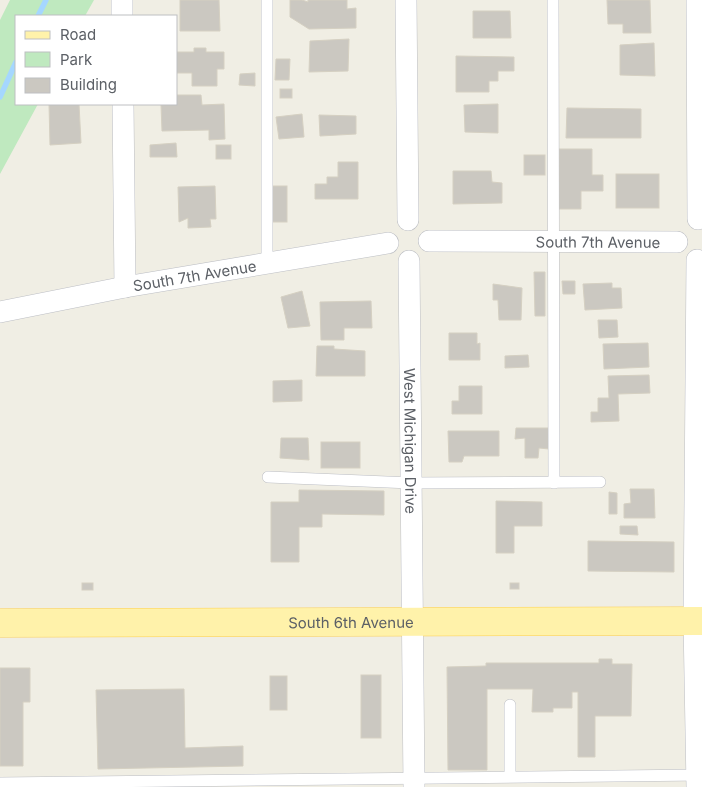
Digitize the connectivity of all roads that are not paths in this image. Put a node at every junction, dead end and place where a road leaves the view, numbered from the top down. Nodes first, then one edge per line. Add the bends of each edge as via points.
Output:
1 (122, 0) edge
2 (267, 0) edge
3 (406, 0) edge
4 (553, 0) edge
5 (697, 0) edge
6 (122, 15) edge
7 (123, 105) edge
8 (700, 219) edge
9 (408, 220) junction
10 (429, 241) junction
11 (554, 242) junction
12 (677, 242) junction
13 (388, 243) junction
14 (700, 260) edge
15 (268, 262) junction
16 (409, 262) junction
17 (125, 287) junction
18 (0, 312) edge
19 (268, 478) dead end
20 (600, 482) dead end
21 (411, 483) junction
22 (554, 483) junction
23 (412, 621) junction
24 (698, 621) edge
25 (0, 623) edge
26 (510, 705) dead end
27 (510, 776) junction
28 (699, 779) edge
29 (414, 782) edge
30 (0, 783) edge

1 - 6 street
2 - 15 lane
3 - 9 street
4 - 11 lane
5 - 8 street
7 - 17 street
8 - 12 street via 691,220 681,228
9 - 10 street via 424,228
9 - 13 street via 396,224
10 - 11 street, South 7th Avenue
10 - 16 street via 424,254
11 - 12 street, South 7th Avenue
11 - 22 lane
12 - 14 street via 682,253 692,260
13 - 15 street, South 7th Avenue
13 - 16 street via 394,256
14 - 24 street
15 - 17 street, South 7th Avenue
16 - 21 street, West Michigan Drive
17 - 18 street, South 7th Avenue
19 - 21 lane
20 - 22 lane
21 - 22 lane
21 - 23 street, West Michigan Drive
23 - 24 main road, South 6th Avenue
23 - 25 main road, South 6th Avenue
23 - 29 street, West Michigan Drive
24 - 28 street
26 - 27 lane
27 - 28 lane
27 - 29 lane
29 - 30 lane

